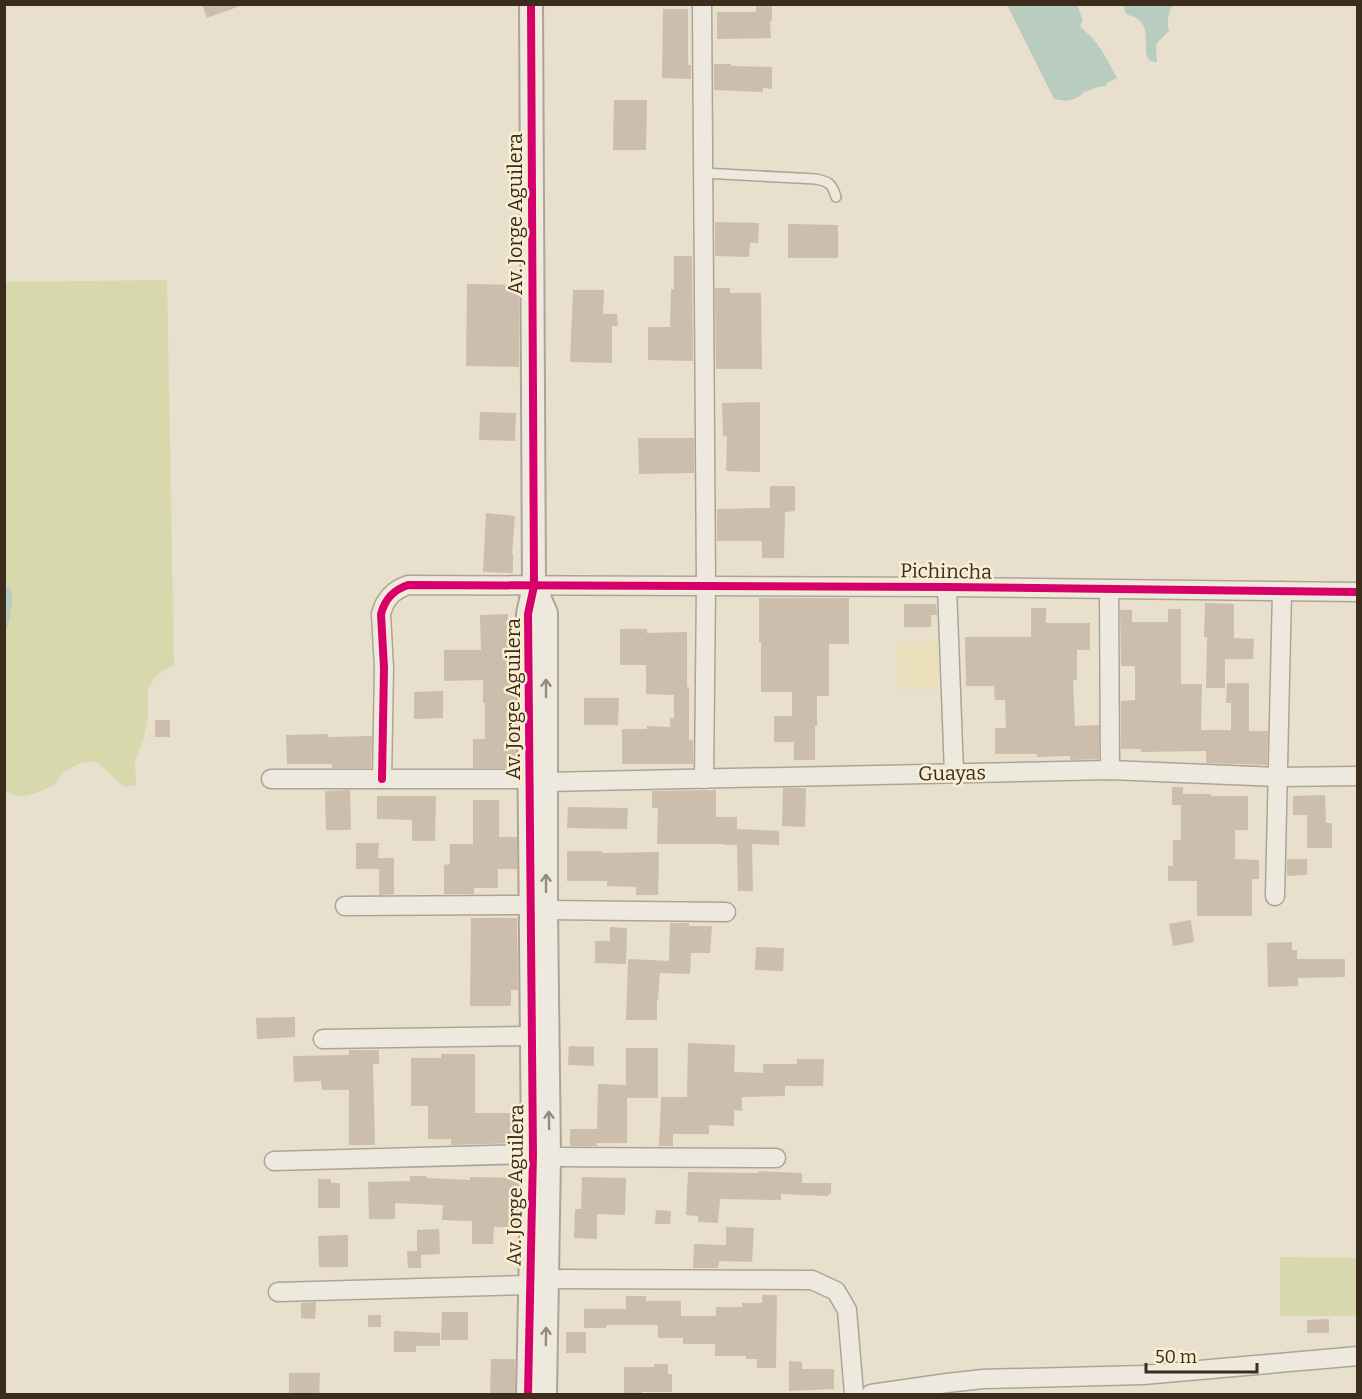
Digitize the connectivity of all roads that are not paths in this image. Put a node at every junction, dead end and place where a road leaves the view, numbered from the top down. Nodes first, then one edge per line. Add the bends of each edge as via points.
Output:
1 (531, 4) edge
2 (702, 4) edge
3 (703, 173) junction
4 (836, 197) dead end
5 (534, 586) junction
6 (706, 586) junction
7 (946, 587) junction
8 (1109, 589) junction
9 (1282, 591) junction
10 (1358, 592) edge
11 (1110, 770) junction
12 (954, 773) junction
13 (1358, 776) edge
14 (1279, 777) junction
15 (271, 779) dead end
16 (381, 779) junction
17 (704, 779) junction
18 (538, 781) junction
19 (1275, 896) dead end
20 (345, 906) dead end
21 (538, 908) junction
22 (726, 912) dead end
23 (531, 1036) junction
24 (322, 1039) dead end
25 (541, 1155) junction
26 (776, 1158) dead end
27 (274, 1161) dead end
28 (539, 1282) junction
29 (278, 1292) dead end
30 (1358, 1356) edge
31 (528, 1395) edge
32 (545, 1395) edge
33 (854, 1395) edge
34 (871, 1395) edge

1 - 5 street, Av. Jorge Aguilera
2 - 3 street
3 - 4 lane via 816,179 833,186
3 - 6 street
5 - 6 street, Pichincha
5 - 16 street, Pichincha via 408,585 390,595 381,622
5 - 18 street, Av. Jorge Aguilera via 546,613
6 - 7 street, Pichincha
6 - 17 street
7 - 8 street, Pichincha
7 - 12 street
8 - 9 street, Pichincha
8 - 11 street
9 - 10 street, Pichincha
9 - 14 street
11 - 12 street, Guayas
11 - 14 street, Guayas
12 - 17 street, Guayas
13 - 14 street, Guayas
14 - 19 street
15 - 16 street, Guayas
16 - 18 street, Guayas
17 - 18 street, Guayas
18 - 21 street, Av. Jorge Aguilera
20 - 21 street
21 - 22 street
21 - 23 street, Av. Jorge Aguilera
25 -> 21 street, Av. Jorge Aguilera
23 - 24 street
23 - 25 street, Av. Jorge Aguilera
25 - 26 street
25 - 27 street
25 - 28 street, Av. Jorge Aguilera
28 - 29 street
28 - 31 street, Av. Jorge Aguilera
32 -> 28 street, Av. Jorge Aguilera
28 - 33 street via 812,1280 836,1291 847,1310
30 - 34 street via 1143,1375 983,1379

